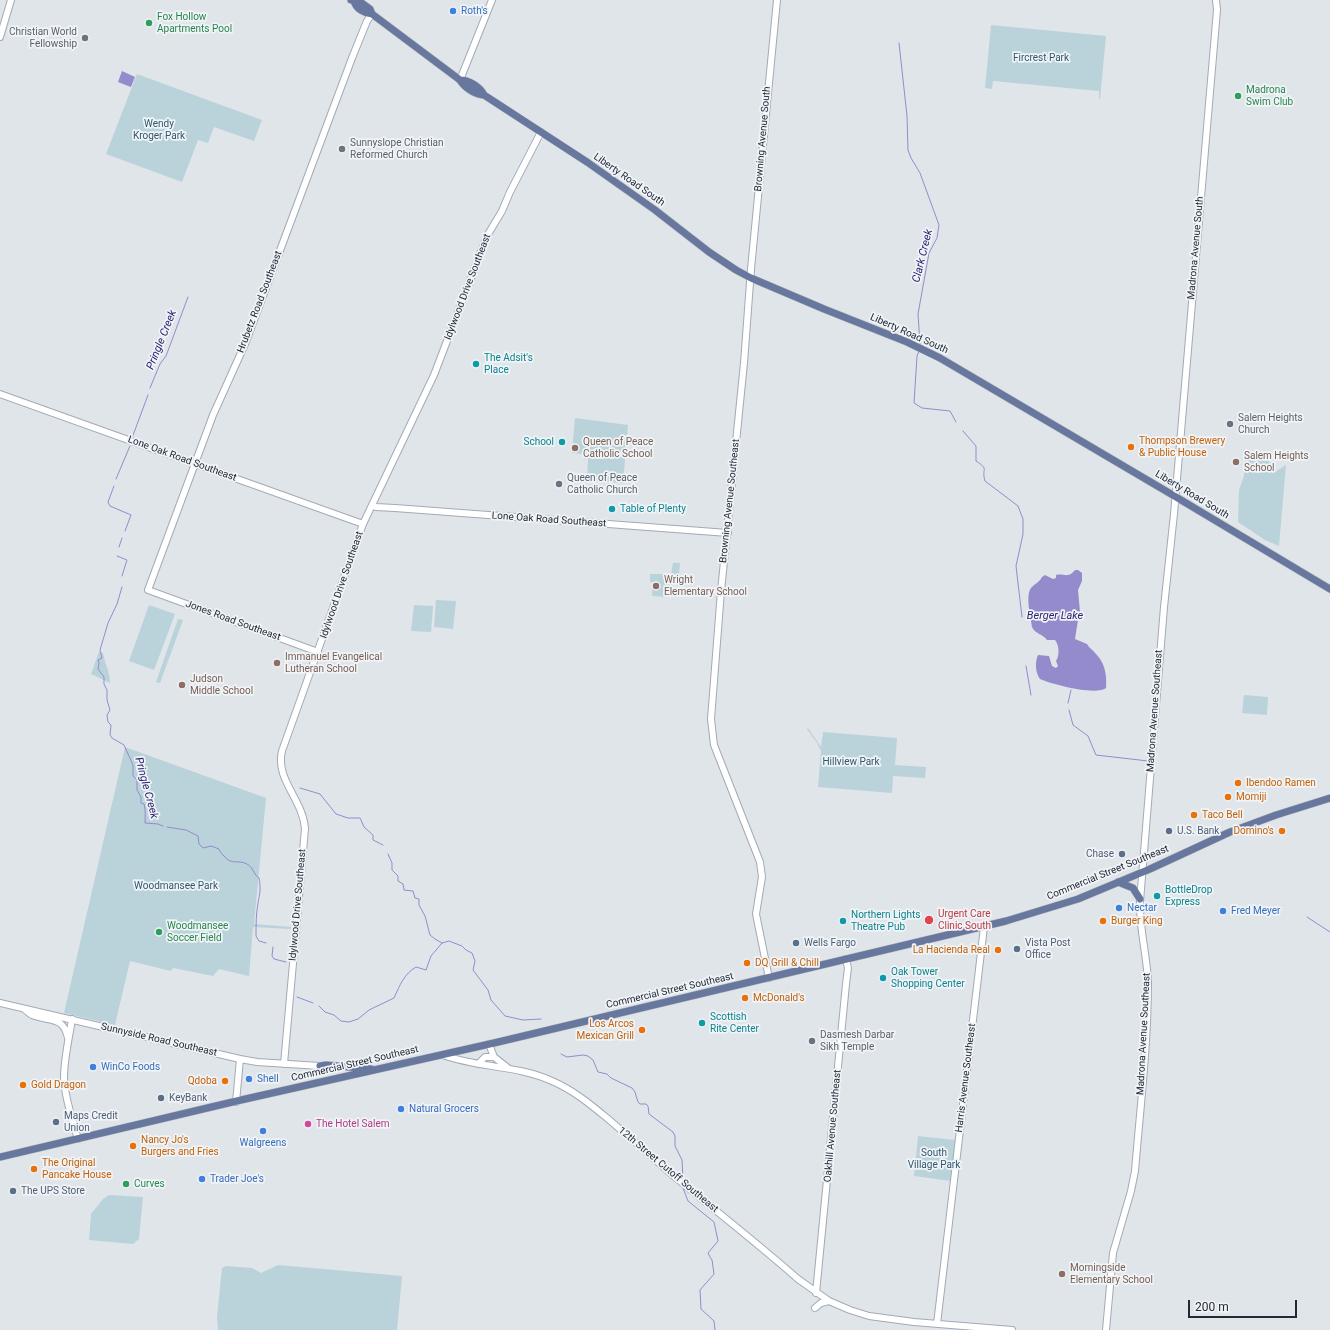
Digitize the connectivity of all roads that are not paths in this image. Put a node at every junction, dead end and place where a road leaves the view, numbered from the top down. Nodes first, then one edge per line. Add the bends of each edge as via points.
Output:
1 (12, 0) edge
2 (492, 0) edge
3 (777, 0) edge
4 (1216, 0) edge
5 (352, 1) edge
6 (372, 14) junction
7 (0, 37) edge
8 (460, 80) junction
9 (540, 132) junction
10 (751, 278) junction
11 (0, 394) edge
12 (195, 464) junction
13 (1175, 496) junction
14 (372, 504) junction
15 (363, 524) junction
16 (728, 533) junction
17 (148, 590) joint
18 (1330, 590) edge
19 (318, 652) junction
20 (1330, 798) edge
21 (1142, 872) junction
22 (1118, 882) junction
23 (1140, 898) junction
24 (984, 927) junction
25 (846, 959) junction
26 (769, 978) junction
27 (0, 1003) edge
28 (22, 1008) junction
29 (72, 1020) junction
30 (68, 1038) junction
31 (488, 1044) junction
32 (443, 1055) junction
33 (494, 1057) junction
34 (240, 1059) junction
35 (284, 1064) junction
36 (478, 1064) junction
37 (320, 1066) joint
38 (508, 1068) junction
39 (377, 1069) junction
40 (236, 1102) junction
41 (78, 1139) junction
42 (0, 1157) edge
43 (818, 1276) junction
44 (802, 1281) junction
45 (816, 1293) junction
46 (829, 1301) junction
47 (815, 1308) dead end
48 (937, 1324) junction
49 (1012, 1330) edge
50 (1106, 1330) edge

1 - 7 street
2 - 8 street
3 - 10 street, Browning Avenue South
4 - 13 street, Madrona Avenue South
5 - 6 main road, Liberty Road South via 366,14
6 - 8 main road, Liberty Road South
6 - 12 street, Hrubetz Road Southeast via 351,61 242,349
8 - 9 main road, Liberty Road South via 462,85
9 - 10 main road, Liberty Road South via 646,204 709,252
9 - 14 street, Idylwood Drive Southeast via 488,236 434,375
10 - 13 main road, Liberty Road South via 940,358
10 - 16 street, Browning Avenue Southeast
11 - 12 street, Lone Oak Road Southeast
12 - 15 street, Lone Oak Road Southeast
12 - 17 street, Hrubetz Road Southeast
13 - 18 main road, Liberty Road South
13 - 21 street, Madrona Avenue Southeast
14 - 15 street, Idylwood Drive Southeast
14 - 16 street, Lone Oak Road Southeast via 376,507
15 - 19 street, Idylwood Drive Southeast
16 - 26 street, Browning Avenue Southeast via 711,727 717,751 760,862 762,877 756,914
17 - 19 street, Jones Road Southeast
19 - 35 street, Idylwood Drive Southeast via 280,760 282,773 302,813 305,829
20 - 21 main road, Commercial Street Southeast via 1230,832
21 - 22 main road, Commercial Street Southeast
21 - 23 street, Madrona Avenue Southeast
22 - 23 main road via 1133,888
22 - 24 main road, Commercial Street Southeast via 1078,899
23 - 50 street, Madrona Avenue Southeast via 1141,933 1147,971 1145,1038 1133,1182 1113,1253
24 - 25 main road, Commercial Street Southeast
24 - 48 street, Harris Avenue Southeast
25 - 26 main road, Commercial Street Southeast
25 - 43 street, Oakhill Avenue Southeast via 848,966
26 - 31 main road, Commercial Street Southeast
27 - 28 street, Sunnyside Road Southeast
28 - 29 street, Sunnyside Road Southeast
28 - 30 street via 32,1015 61,1023 66,1028
29 - 30 street
29 - 34 street, Sunnyside Road Southeast
30 - 41 street via 64,1082
31 - 32 main road, Commercial Street Southeast
31 - 33 street, 12th Street Cutoff Southeast
32 - 36 street, 12th Street Cutoff Southeast
32 - 39 main road, Commercial Street Southeast
33 - 36 street via 485,1057
33 - 38 street, 12th Street Cutoff Southeast
34 - 35 street, Sunnyside Road Southeast
34 - 40 street
35 - 37 street, Sunnyside Road Southeast
36 - 38 street, 12th Street Cutoff Southeast
37 - 39 main road
38 - 44 street, 12th Street Cutoff Southeast via 544,1078 575,1093
39 - 40 main road, Commercial Street Southeast
40 - 41 main road, Commercial Street Southeast
41 - 42 main road, Commercial Street Southeast
43 - 44 street via 810,1282
43 - 45 street, Oakhill Avenue Southeast
44 - 45 street, 12th Street Cutoff Southeast
45 - 46 street, 12th Street Cutoff Southeast
46 - 47 street via 822,1302
46 - 48 street, 12th Street Cutoff Southeast via 869,1316
48 - 49 street, 12th Street Cutoff Southeast

